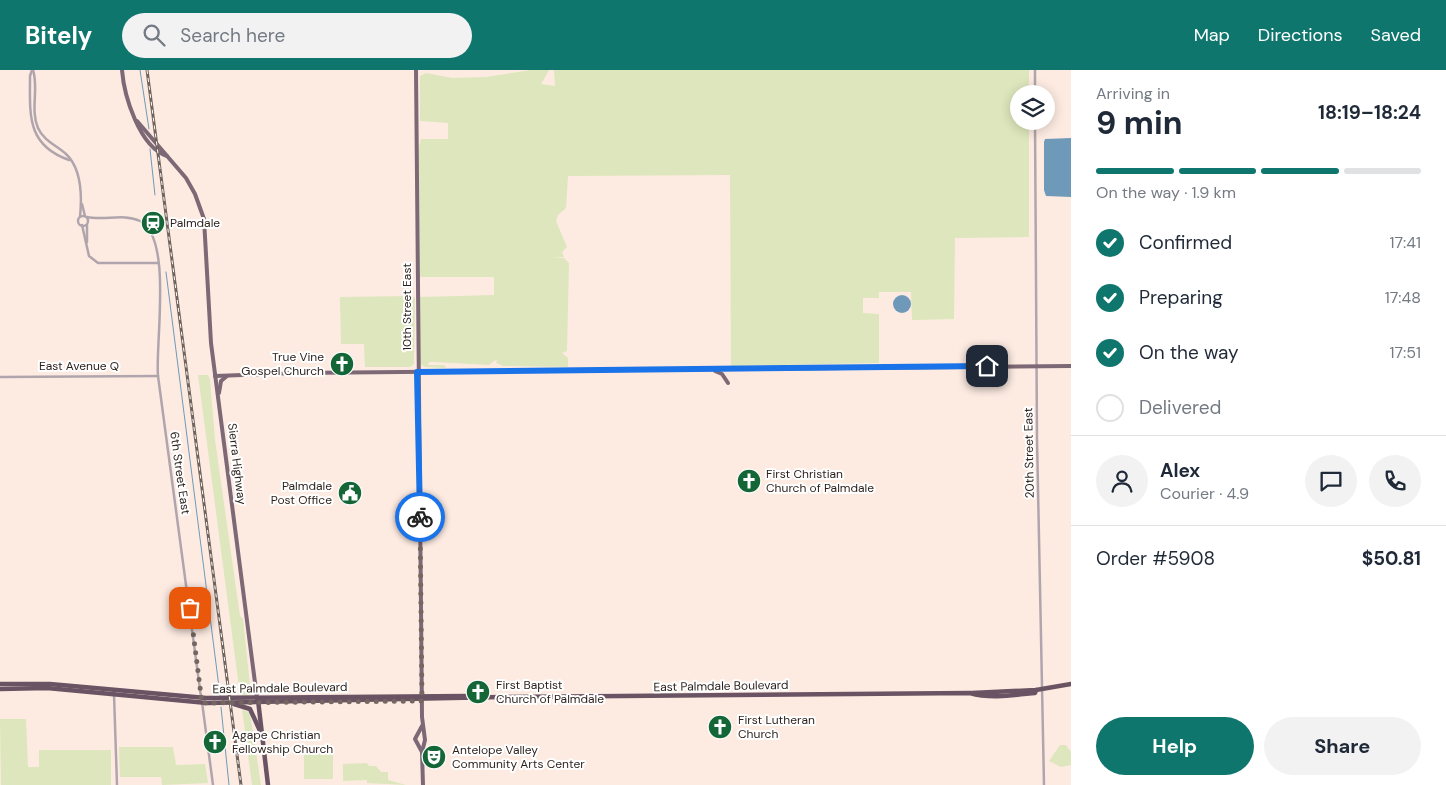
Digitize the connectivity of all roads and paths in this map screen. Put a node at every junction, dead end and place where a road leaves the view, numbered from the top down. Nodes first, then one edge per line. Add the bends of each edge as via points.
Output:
1 (32, 70) edge
2 (122, 70) edge
3 (416, 70) edge
4 (1035, 70) edge
5 (1035, 85) edge
6 (1035, 130) edge
7 (81, 200) junction
8 (80, 217) junction
9 (86, 217) junction
10 (87, 224) junction
11 (82, 225) junction
12 (86, 243) junction
13 (158, 263) junction
14 (1036, 365) junction
15 (1071, 366) edge
16 (713, 370) junction
17 (417, 372) junction
18 (230, 375) junction
19 (158, 376) junction
20 (215, 376) junction
21 (0, 377) edge
22 (728, 383) dead end
23 (218, 395) junction
24 (0, 684) edge
25 (1071, 684) edge
26 (0, 689) edge
27 (1036, 690) junction
28 (1042, 690) junction
29 (1003, 691) junction
30 (114, 693) junction
31 (972, 693) junction
32 (984, 695) junction
33 (422, 699) junction
34 (258, 700) junction
35 (202, 701) junction
36 (232, 703) junction
37 (423, 724) junction
38 (419, 734) junction
39 (262, 735) junction
40 (425, 736) junction
41 (421, 743) junction
42 (117, 785) edge
43 (213, 785) edge
44 (268, 785) edge
45 (423, 785) edge
46 (1044, 785) edge

1 - 7 street via 32,128 46,147 70,160 78,175
2 - 20 main road, Sierra Highway via 125,92 137,122 186,178 204,219
3 - 17 main road, 10th Street East
4 - 5 street
6 - 14 street, 20th Street East
7 - 8 street
7 - 9 street
8 - 9 street, 6th Street East
8 - 11 street via 78,221
9 - 10 street
9 - 13 street, 6th Street East via 131,218 144,224 151,234
10 - 11 street
10 - 12 street
11 - 12 street
12 - 13 street via 90,258 98,263
13 - 19 street, 6th Street East via 162,290
14 - 15 main road
14 - 16 main road
14 - 28 street, 20th Street East
16 - 17 main road
16 - 22 main road via 722,374
17 - 18 main road
17 - 33 main road, 10th Street East
18 - 20 main road
18 - 23 main road via 221,380
19 - 21 street, East Avenue Q
19 - 35 street, 6th Street East
20 - 23 main road, Sierra Highway
23 - 34 main road, Sierra Highway
24 - 30 highway, East Palmdale Boulevard via 50,684
25 - 28 highway, East Palmdale Boulevard
26 - 30 highway, East Palmdale Boulevard via 47,688
27 - 28 highway, East Palmdale Boulevard
27 - 29 highway, East Palmdale Boulevard
27 - 32 highway, East Palmdale Boulevard via 1035,693 1016,695
28 - 46 street, 20th Street East
29 - 31 highway, East Palmdale Boulevard
29 - 32 highway
30 - 35 highway, East Palmdale Boulevard
30 - 42 street
31 - 32 highway, East Palmdale Boulevard
31 - 33 highway, East Palmdale Boulevard via 466,696
33 - 34 highway, East Palmdale Boulevard
33 - 37 main road, 10th Street East
34 - 35 highway, East Palmdale Boulevard
34 - 36 highway, East Palmdale Boulevard
34 - 39 highway, Sierra Highway
35 - 36 highway, East Palmdale Boulevard
35 - 43 street, 6th Street East
36 - 39 highway via 250,709
37 - 38 main road, 10th Street East
37 - 40 main road, 10th Street East
38 - 40 main road
38 - 41 main road via 415,739
39 - 44 highway, Sierra Highway
40 - 41 main road, 10th Street East
41 - 45 main road

